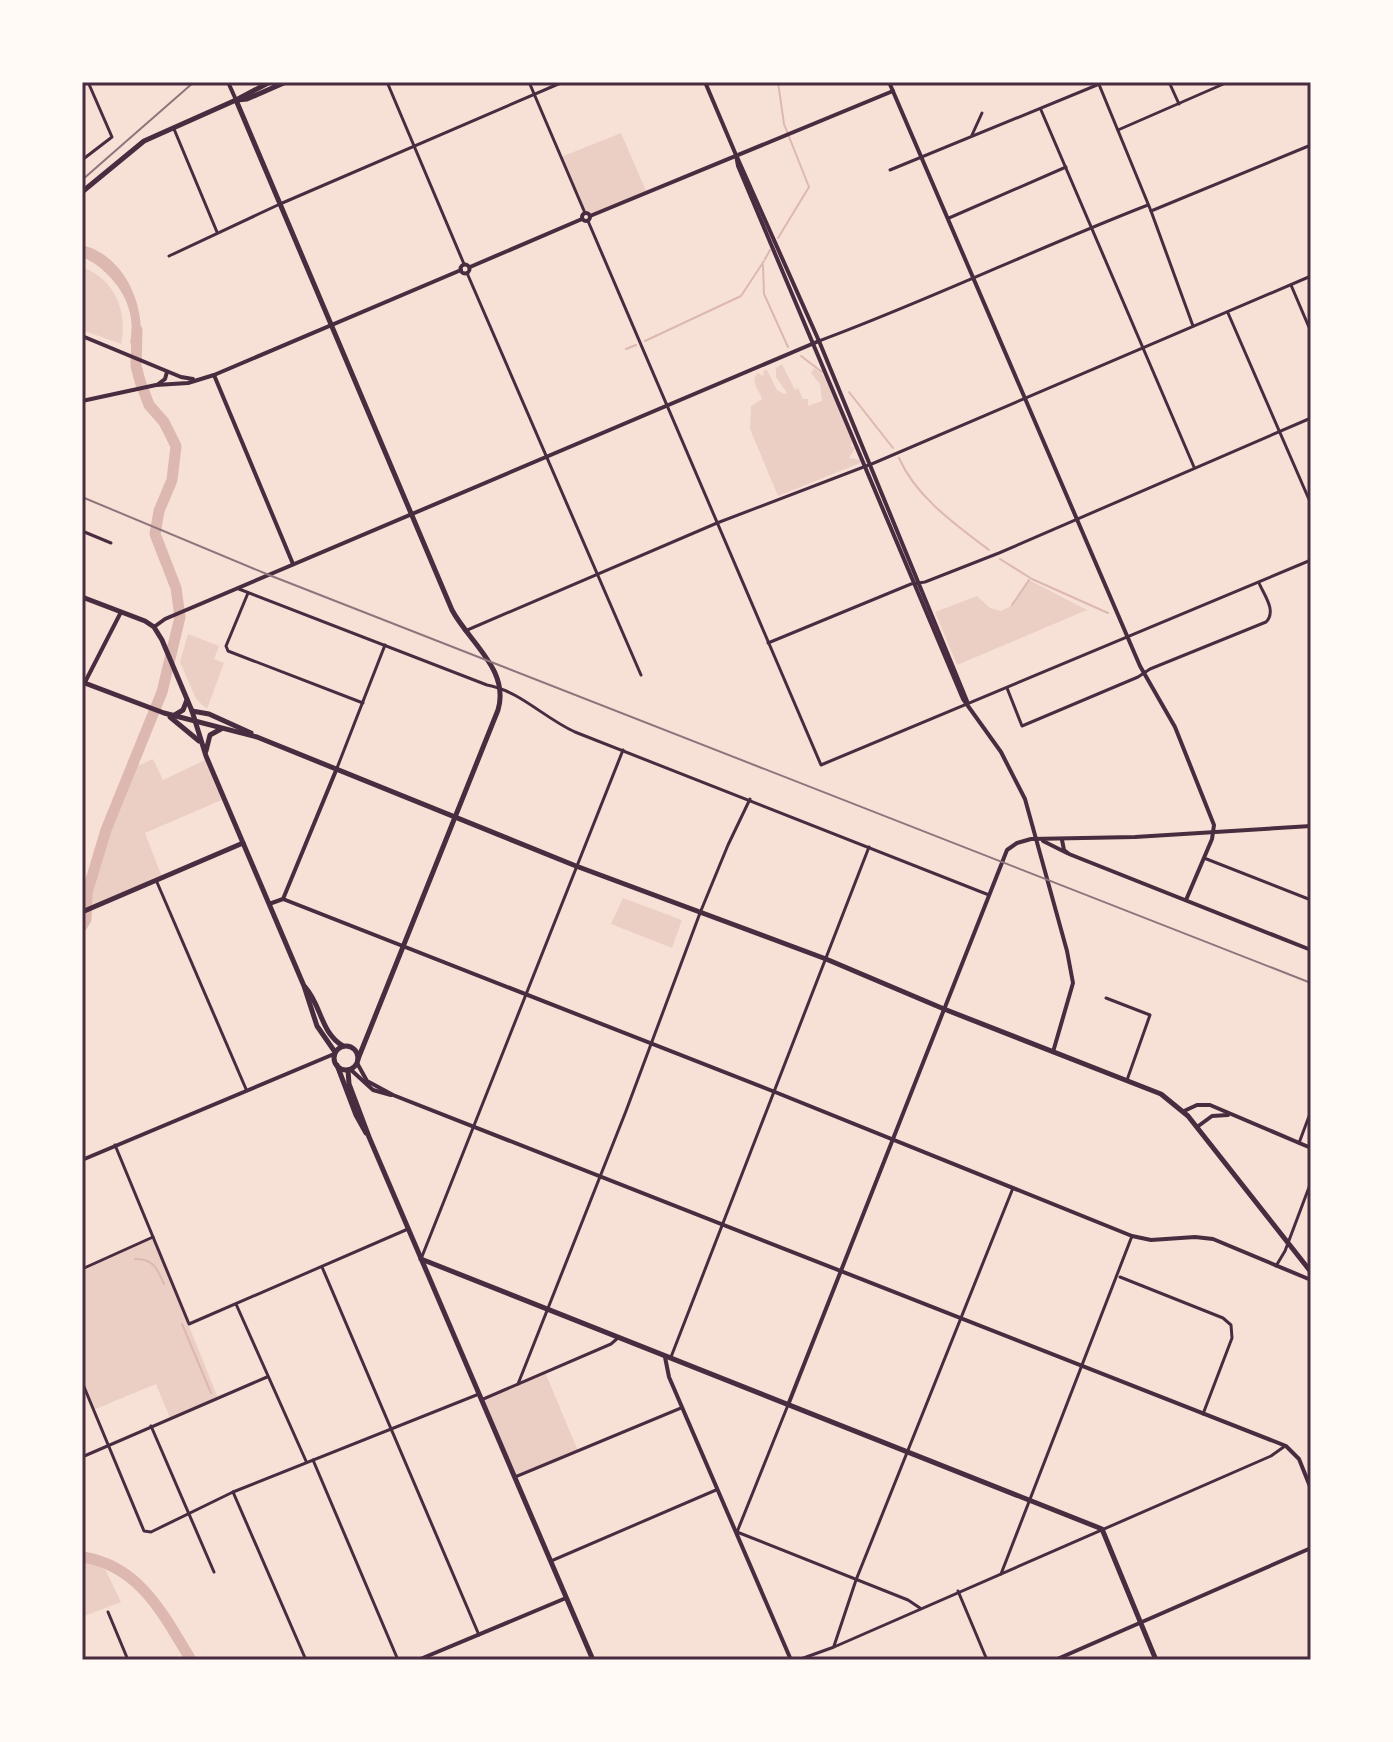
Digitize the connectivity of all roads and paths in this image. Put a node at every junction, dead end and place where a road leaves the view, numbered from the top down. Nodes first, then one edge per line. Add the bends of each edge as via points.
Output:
1 (88, 82) edge
2 (228, 82) edge
3 (270, 82) edge
4 (286, 82) edge
5 (387, 82) edge
6 (529, 82) edge
7 (563, 82) edge
8 (705, 82) edge
9 (889, 82) edge
10 (1169, 82) edge
11 (1228, 82) edge
12 (1098, 83) edge
13 (893, 91) junction
14 (534, 94) junction
15 (236, 100) junction
16 (1179, 104) junction
17 (1041, 110) junction
18 (982, 113) dead end
19 (172, 127) junction
20 (1118, 130) junction
21 (971, 137) junction
22 (1311, 145) edge
23 (414, 146) junction
24 (736, 155) junction
25 (923, 156) junction
26 (82, 160) edge
27 (1066, 167) junction
28 (890, 170) dead end
29 (82, 192) edge
30 (280, 204) junction
31 (1148, 205) junction
32 (1151, 211) junction
33 (586, 217) junction
34 (949, 218) junction
35 (1092, 227) junction
36 (217, 232) junction
37 (169, 256) dead end
38 (465, 269) junction
39 (1311, 276) edge
40 (975, 277) junction
41 (1291, 285) junction
42 (1228, 312) junction
43 (331, 325) junction
44 (1193, 326) junction
45 (1311, 332) edge
46 (82, 336) edge
47 (816, 342) junction
48 (1143, 347) junction
49 (167, 372) junction
50 (214, 375) junction
51 (196, 379) junction
52 (153, 386) junction
53 (1026, 398) junction
54 (82, 401) edge
55 (667, 406) junction
56 (1311, 418) edge
57 (1280, 431) junction
58 (547, 456) junction
59 (867, 466) junction
60 (1194, 467) junction
61 (1311, 504) edge
62 (412, 514) junction
63 (1077, 518) junction
64 (717, 523) junction
65 (82, 531) edge
66 (111, 543) dead end
67 (1311, 560) edge
68 (293, 564) junction
69 (597, 574) junction
70 (917, 583) junction
71 (1259, 583) junction
72 (238, 588) junction
73 (248, 593) junction
74 (82, 597) edge
75 (121, 612) junction
76 (154, 627) junction
77 (465, 631) junction
78 (1127, 637) junction
79 (768, 643) junction
80 (385, 645) junction
81 (1144, 673) junction
82 (641, 675) dead end
83 (83, 685) edge
84 (501, 688) junction
85 (1007, 688) junction
86 (187, 698) junction
87 (363, 703) junction
88 (967, 704) junction
89 (192, 711) junction
90 (164, 713) junction
91 (172, 716) junction
92 (195, 723) junction
93 (223, 729) junction
94 (257, 737) junction
95 (202, 745) junction
96 (623, 750) junction
97 (206, 756) junction
98 (337, 768) junction
99 (750, 799) junction
100 (454, 816) junction
101 (1311, 826) edge
102 (1215, 832) junction
103 (1041, 840) junction
104 (1062, 840) junction
105 (243, 843) junction
106 (869, 847) junction
107 (1069, 854) junction
108 (1204, 858) junction
109 (576, 866) junction
110 (156, 880) junction
111 (989, 895) junction
112 (283, 899) junction
113 (1186, 900) junction
114 (1311, 900) edge
115 (269, 904) junction
116 (82, 912) edge
117 (700, 913) junction
118 (403, 946) junction
119 (1311, 950) edge
120 (826, 959) junction
121 (304, 986) junction
122 (528, 996) junction
123 (1106, 998) dead end
124 (944, 1009) junction
125 (650, 1044) junction
126 (343, 1046) junction
127 (364, 1047) junction
128 (356, 1050) junction
129 (1053, 1052) junction
130 (335, 1058) junction
131 (358, 1061) junction
132 (349, 1070) junction
133 (1127, 1080) junction
134 (246, 1091) junction
135 (775, 1092) junction
136 (393, 1095) junction
137 (1184, 1111) junction
138 (1311, 1111) edge
139 (1230, 1115) junction
140 (473, 1126) junction
141 (1197, 1127) junction
142 (369, 1137) junction
143 (893, 1139) junction
144 (1299, 1143) junction
145 (115, 1145) junction
146 (1311, 1148) edge
147 (82, 1160) edge
148 (600, 1178) junction
149 (1311, 1182) edge
150 (1013, 1188) junction
151 (724, 1225) junction
152 (408, 1229) junction
153 (1132, 1236) junction
154 (153, 1237) junction
155 (1288, 1244) junction
156 (421, 1259) junction
157 (1276, 1266) junction
158 (322, 1267) junction
159 (82, 1269) edge
160 (842, 1271) junction
161 (1311, 1272) edge
162 (1118, 1276) junction
163 (1311, 1280) edge
164 (236, 1304) junction
165 (547, 1309) junction
166 (960, 1319) junction
167 (619, 1337) junction
168 (668, 1356) junction
169 (1081, 1367) junction
170 (267, 1377) junction
171 (82, 1382) edge
172 (518, 1384) junction
173 (480, 1397) junction
174 (788, 1405) junction
175 (682, 1408) junction
176 (1203, 1414) junction
177 (151, 1426) junction
178 (393, 1428) junction
179 (108, 1445) junction
180 (1286, 1446) junction
181 (907, 1452) junction
182 (82, 1457) edge
183 (313, 1460) junction
184 (306, 1463) junction
185 (515, 1477) junction
186 (718, 1489) junction
187 (1311, 1489) edge
188 (233, 1492) junction
189 (1029, 1499) junction
190 (188, 1512) junction
191 (1102, 1529) junction
192 (737, 1532) junction
193 (1311, 1548) edge
194 (551, 1561) junction
195 (214, 1572) dead end
196 (1001, 1574) junction
197 (856, 1580) junction
198 (958, 1591) junction
199 (566, 1598) junction
200 (920, 1608) junction
201 (108, 1612) dead end
202 (1141, 1623) junction
203 (479, 1635) junction
204 (834, 1647) junction
205 (128, 1660) edge
206 (306, 1660) edge
207 (398, 1660) edge
208 (418, 1660) edge
209 (593, 1660) edge
210 (791, 1660) edge
211 (798, 1660) edge
212 (987, 1660) edge
213 (1055, 1660) edge
214 (1156, 1660) edge

1 - 26 street via 112,137
2 - 15 street
3 - 15 main road
4 - 15 main road
5 - 23 street
6 - 14 street
7 - 14 street
8 - 24 street
9 - 13 street
10 - 16 street
11 - 16 street
12 - 17 street
12 - 20 street
13 - 24 street
13 - 25 street
14 - 23 street
14 - 33 street
15 - 19 main road
15 - 30 main road
16 - 20 street
17 - 21 street
17 - 27 street
18 - 21 street
19 - 29 main road via 144,141
19 - 36 street
20 - 31 street
21 - 25 street
22 - 32 street
23 - 30 street
23 - 38 street
24 - 33 street
24 - 47 street
25 - 28 street
25 - 34 street
27 - 34 street
27 - 35 street
30 - 36 street
30 - 43 main road
31 - 32 street
31 - 35 street
32 - 44 street
33 - 38 street
33 - 55 street
34 - 40 street
35 - 40 street
35 - 48 street
36 - 37 street
38 - 43 street
38 - 58 street
39 - 41 street
40 - 47 street
40 - 53 street
41 - 42 street
41 - 45 street
42 - 44 street
42 - 57 street
43 - 50 street
43 - 62 main road
44 - 48 street
46 - 49 street
47 - 55 street
47 - 59 street
48 - 53 street
48 - 60 street
49 - 51 street
49 - 52 street
50 - 51 street
50 - 68 street
51 - 52 street
52 - 54 street
53 - 59 street
53 - 63 street
55 - 58 street
55 - 64 street
56 - 57 street
57 - 60 street
57 - 61 street
58 - 62 street
58 - 69 street
59 - 64 street
59 - 70 street
60 - 63 street
62 - 68 street
62 - 77 main road
63 - 70 street
63 - 78 street
64 - 69 street
64 - 79 street
65 - 66 street
67 - 71 street
68 - 72 street
69 - 77 street
69 - 82 street
70 - 79 street
70 - 88 street
71 - 78 street
71 - 81 street via 1271,611 1266,622
72 - 73 street
72 - 76 street
73 - 80 street
73 - 87 street via 228,651
74 - 75 main road
75 - 76 main road
75 - 83 street
76 - 86 main road
77 - 84 main road
78 - 81 street
78 - 85 street
79 - 88 street via 821,765
80 - 84 street
80 - 87 street
81 - 85 street via 1022,726
81 - 102 street via 1175,727
83 - 90 main road
84 - 96 street via 565,727
84 - 100 main road via 498,710
85 - 88 street
86 - 89 main road
86 - 91 main road via 183,710
87 - 98 street
88 - 129 street via 1015,777 1067,951 1073,983
89 - 92 main road
89 - 94 main road
90 - 91 main road
90 - 95 main road
91 - 92 main road
92 - 93 main road
92 - 95 main road
93 - 94 main road
93 - 97 main road via 209,737
94 - 98 main road
95 - 97 main road
96 - 99 street
96 - 109 street
97 - 105 main road
98 - 100 main road
98 - 112 street
99 - 106 street
99 - 117 street
100 - 109 main road
100 - 118 main road
101 - 102 street
102 - 104 street
102 - 108 street
103 - 104 street
103 - 107 street
103 - 111 street via 1007,850
104 - 107 street
105 - 110 main road
105 - 115 main road
106 - 111 street
106 - 120 street
107 - 113 street
108 - 113 street
108 - 114 street
109 - 117 main road
109 - 122 street
110 - 116 main road
110 - 134 street
111 - 124 street
112 - 115 street
112 - 118 street
113 - 119 street
115 - 121 main road
117 - 120 main road
117 - 125 street
118 - 122 street
118 - 127 main road
120 - 124 main road
120 - 135 street
121 - 126 main road via 327,1032
121 - 130 main road
122 - 125 street
122 - 140 street
123 - 133 street via 1150,1015
124 - 129 main road
124 - 143 street
125 - 135 street
125 - 148 street
126 - 128 main road
126 - 130 main road
127 - 128 main road
127 - 131 main road
128 - 131 main road
129 - 133 main road
130 - 132 main road
130 - 134 street
130 - 142 main road
131 - 132 main road
131 - 136 street via 367,1081
132 - 136 street via 373,1090
132 - 142 main road via 349,1085
133 - 137 main road via 1167,1097
134 - 145 street
135 - 143 street
135 - 151 street
136 - 140 street
137 - 139 street via 1205,1104
137 - 141 main road
138 - 144 street
139 - 141 street via 1212,1116
139 - 144 street
140 - 148 street
140 - 156 street
141 - 155 main road
142 - 152 main road
143 - 150 street
143 - 160 street
144 - 146 street
145 - 147 street
145 - 154 street
148 - 151 street
148 - 165 street
149 - 155 street
150 - 153 street
150 - 166 street
151 - 160 street
151 - 168 street
152 - 156 main road
152 - 158 street
153 - 157 street via 1206,1238
153 - 162 street
154 - 159 street
154 - 164 street via 189,1324
155 - 157 street
155 - 161 main road
156 - 165 main road
156 - 173 main road
157 - 163 street
158 - 164 street
158 - 178 street
160 - 166 street
160 - 174 street
162 - 169 street
162 - 176 street via 1231,1325 1232,1338
164 - 170 street
165 - 167 main road
165 - 172 street
166 - 169 street
166 - 181 street
167 - 168 main road
167 - 172 street
168 - 174 main road
168 - 175 street via 669,1377
169 - 176 street
169 - 189 street
170 - 177 street
170 - 184 street
171 - 179 street
172 - 173 street
173 - 178 street
173 - 185 main road
174 - 181 main road
174 - 192 street
175 - 185 street
175 - 186 street
176 - 180 street
177 - 179 street
177 - 190 street
178 - 183 street
178 - 203 street
179 - 182 street
179 - 190 street via 144,1531 167,1526
180 - 187 street via 1296,1455
180 - 191 street
181 - 189 main road
181 - 197 street
183 - 184 street
183 - 207 street
184 - 188 street
185 - 194 main road
186 - 192 street
186 - 194 street
188 - 190 street
188 - 206 street
189 - 191 main road
189 - 196 street
190 - 195 street
191 - 196 street
191 - 202 main road
192 - 197 street
192 - 210 street
193 - 202 street
194 - 199 main road
196 - 198 street
197 - 200 street
197 - 204 street
198 - 200 street
198 - 212 street
199 - 203 street
199 - 209 main road
200 - 204 street
201 - 205 street
202 - 213 street
202 - 214 main road
203 - 208 street
204 - 211 street

